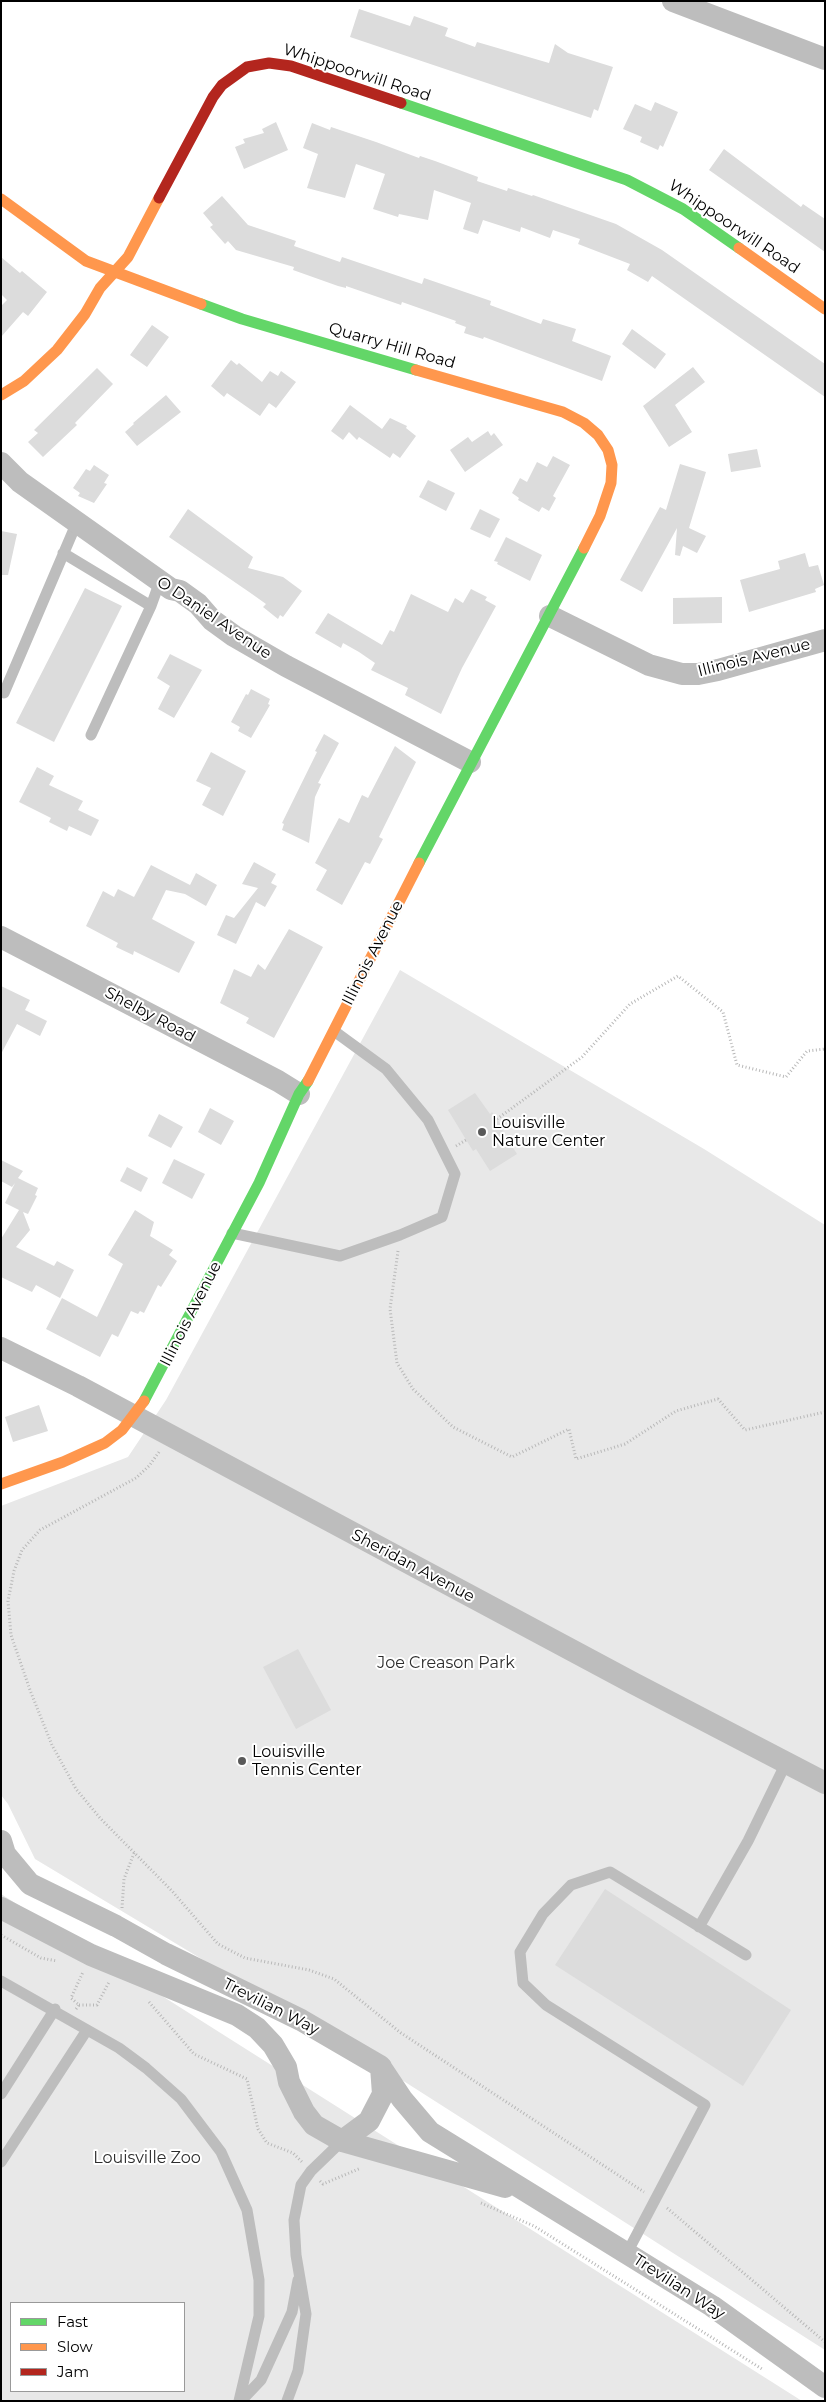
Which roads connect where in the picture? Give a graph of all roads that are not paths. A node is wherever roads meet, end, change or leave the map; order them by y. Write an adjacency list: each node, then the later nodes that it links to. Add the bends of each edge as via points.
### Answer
1 (673, 1): 2 (street)
2 (825, 59)
3 (1, 199): 4 (street, Quarry Hill Road, via 86,261)
4 (113, 272): 5 (street, Whippoorwill Road, via 128,257 213,97 222,85 247,67 269,63 291,66 627,180 683,209); 6 (street, Whippoorwill Road, via 56,350 24,381); 12 (street, Quarry Hill Road, via 242,319 539,404 584,423 608,450 612,483 600,516)
5 (825, 308)
6 (1, 395)
7 (3, 470): 8 (street, O Daniel Avenue)
8 (77, 522): 9 (lane); 10 (street, O Daniel Avenue)
9 (63, 553): 11 (lane); 14 (lane)
10 (160, 581): 11 (lane); 16 (street, O Daniel Avenue, via 198,604 212,620 234,636)
11 (151, 606): 15 (lane)
12 (550, 616): 13 (street, Illinois Avenue, via 649,665 682,674 718,670); 16 (street, Illinois Avenue)
13 (825, 640)
14 (4, 692)
15 (91, 735)
16 (470, 762): 18 (street, Illinois Avenue)
17 (1, 937): 19 (street, Shelby Road)
18 (334, 1031): 19 (street, Illinois Avenue); 20 (lane, via 386,1069 428,1120 455,1174 442,1217 340,1256)
19 (299, 1094): 20 (street, Illinois Avenue, via 259,1183)
20 (232, 1233): 22 (street, Illinois Avenue, via 160,1373)
21 (1, 1348): 22 (street, Sheridan Avenue)
22 (134, 1416): 23 (street, Illinois Avenue, via 122,1430 97,1447); 24 (street, Sheridan Avenue)
23 (1, 1484)
24 (786, 1762): 25 (street, Sheridan Avenue); 28 (lane, via 748,1841)
25 (825, 1783)
26 (1, 1841): 33 (street, Trevilian Way, via 5,1854 30,1884 301,2020)
27 (1, 1908): 35 (street, Trevilian Way, via 92,1955 237,2015 257,2028 286,2066 304,2112 314,2125)
28 (699, 1926): 29 (lane); 38 (lane, via 610,1872 571,1885 543,1914 520,1952 523,1983 546,2005 705,2105)
29 (746, 1955)
30 (1, 1980): 31 (lane)
31 (55, 2010): 32 (lane); 34 (lane)
32 (87, 2030): 36 (lane); 42 (lane, via 119,2048 181,2099 221,2152 247,2210 259,2280 259,2316)
33 (380, 2066): 35 (street, via 384,2094 369,2121); 37 (street, Trevilian Way, via 430,2132)
34 (1, 2094)
35 (342, 2141): 37 (street, Trevilian Way); 39 (lane, via 301,2185 294,2220)
36 (1, 2162)
37 (529, 2193): 38 (street, Trevilian Way)
38 (627, 2253): 40 (street, Trevilian Way, via 712,2306)
39 (299, 2274): 42 (lane, via 292,2312 261,2380); 43 (lane, via 306,2314 298,2371)
40 (825, 2387)
41 (825, 2394): 44 (street)
42 (240, 2401)
43 (288, 2401)
44 (821, 2401)

